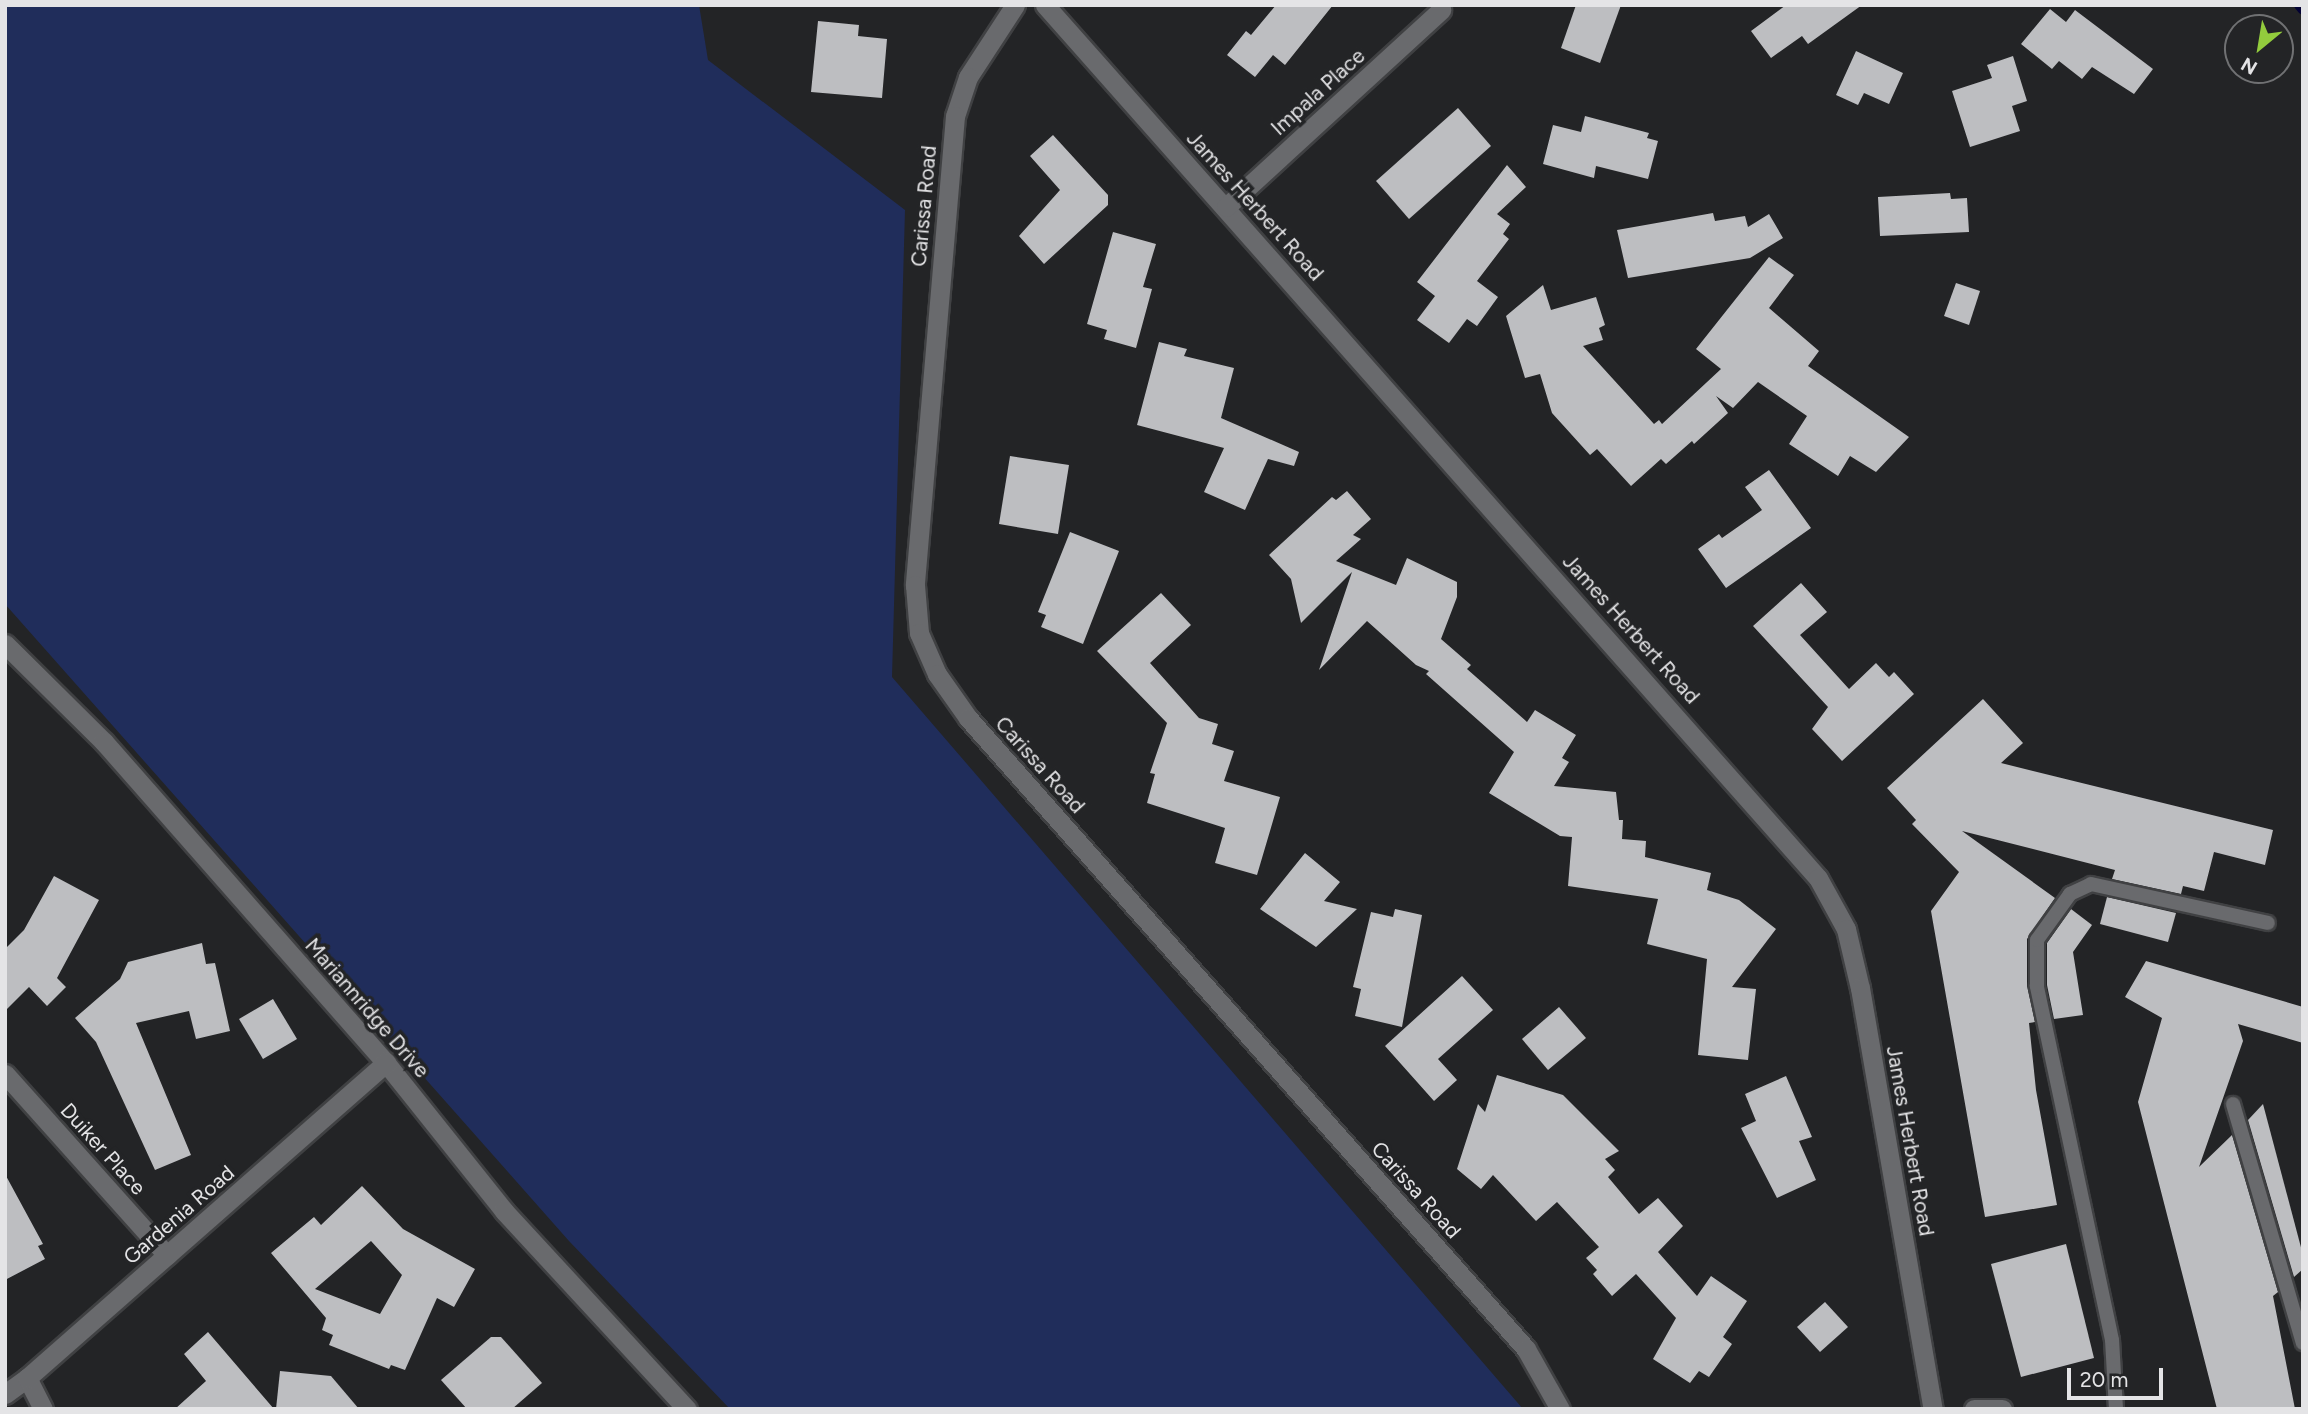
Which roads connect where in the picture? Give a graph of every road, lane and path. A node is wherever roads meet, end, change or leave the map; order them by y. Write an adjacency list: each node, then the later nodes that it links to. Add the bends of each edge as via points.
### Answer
1 (1015, 5): 16 (street, Carissa Road, via 968,77 955,116 915,585 919,633 937,674 968,718 1526,1349)
2 (1045, 5): 4 (street, James Herbert Road)
3 (1441, 10): 4 (street, Impala Place)
4 (1226, 207): 17 (street, James Herbert Road, via 1818,878 1846,929 1860,988)
5 (5, 644): 7 (street, Mariannridge Drive, via 104,742)
6 (2268, 923): 20 (lane, via 2091,884 2070,894 2037,940 2037,986 2112,1340)
7 (386, 1063): 10 (street, Gardenia Road); 15 (street, Mariannridge Drive, via 504,1211)
8 (5, 1074): 10 (street, Duiker Place)
9 (2233, 1104): 11 (lane)
10 (167, 1255): 12 (street, Gardenia Road)
11 (2303, 1343)
12 (27, 1378): 13 (street, Gardenia Road); 14 (street)
13 (5, 1394)
14 (43, 1409)
15 (687, 1409)
16 (1560, 1409)
17 (1933, 1409)
18 (1974, 1409): 19 (street)
19 (2002, 1409)
20 (2116, 1409)

